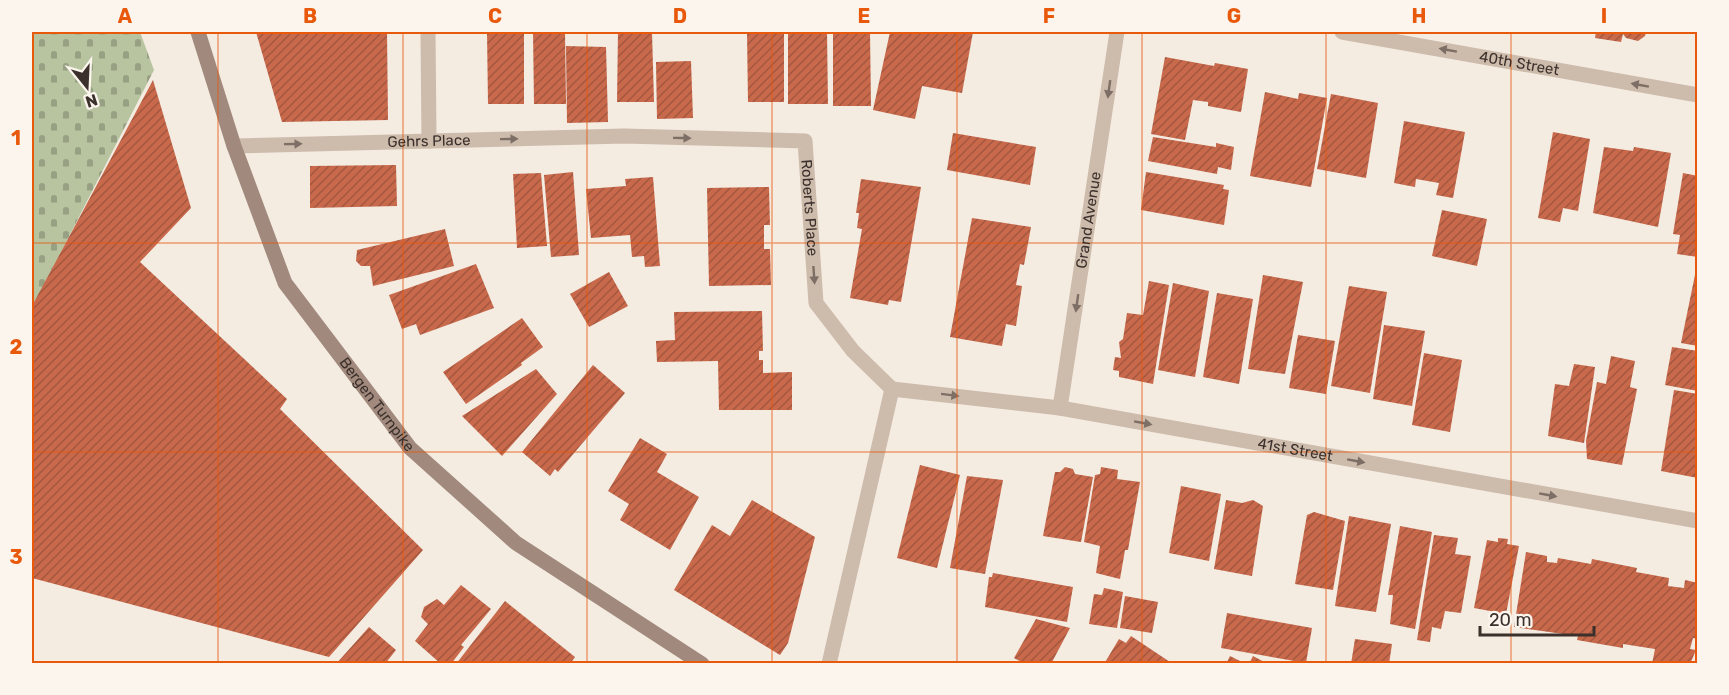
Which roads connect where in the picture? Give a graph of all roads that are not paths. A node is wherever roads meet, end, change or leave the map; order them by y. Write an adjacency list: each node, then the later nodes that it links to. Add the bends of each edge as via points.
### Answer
1 (198, 32): 8 (main road, Bergen Turnpike)
2 (428, 32): 7 (street)
3 (1117, 32): 10 (street, Grand Avenue, one-way to 10)
4 (1342, 32): 5 (street, 40th Street, one-way to 4)
5 (1698, 95)
6 (624, 136): 7 (street, Gehrs Place, one-way to 6); 9 (street, Roberts Place, one-way to 9, via 805,141 816,303 853,351)
7 (429, 141): 8 (street, Gehrs Place, one-way to 7)
8 (234, 146): 12 (main road, Bergen Turnpike, via 285,283 410,448 516,543)
9 (892, 389): 10 (street, 41st Street, one-way to 10); 13 (street)
10 (1060, 408): 11 (street, 41st Street, one-way to 11)
11 (1698, 521)
12 (702, 663)
13 (829, 663)

